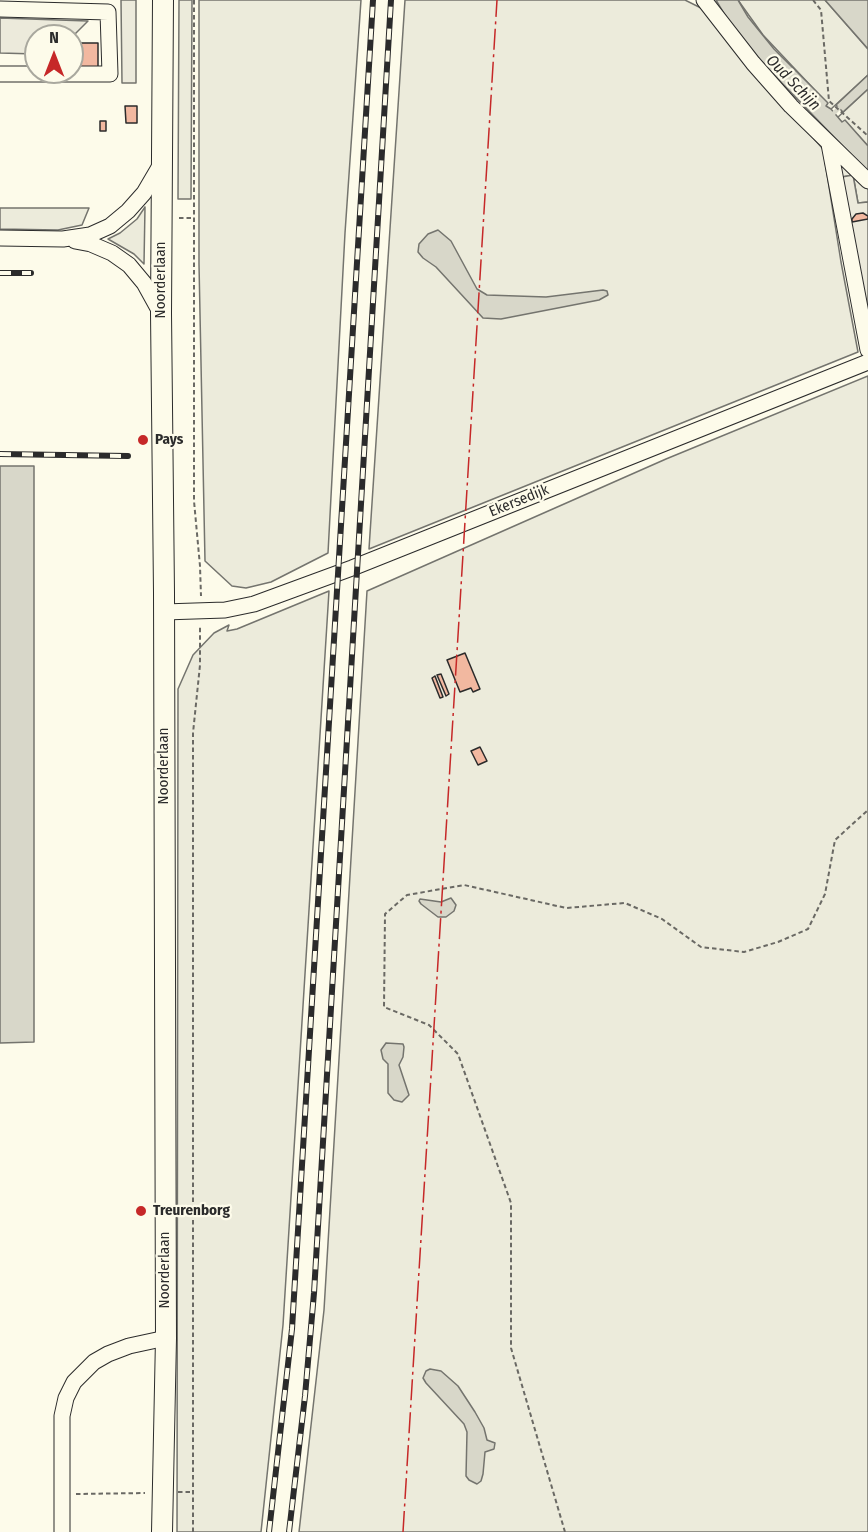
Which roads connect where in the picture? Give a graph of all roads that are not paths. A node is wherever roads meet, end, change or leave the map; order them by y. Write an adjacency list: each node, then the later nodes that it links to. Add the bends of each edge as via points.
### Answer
1 (163, 0): 6 (main road, Noorderlaan)
2 (704, 0): 5 (street, via 753,63)
3 (0, 9): 4 (street, via 108,12 110,74)
4 (0, 74)
5 (829, 144): 7 (street); 11 (street)
6 (161, 164): 9 (street, via 144,193 110,226 90,235); 10 (main road, Noorderlaan)
7 (868, 181)
8 (0, 238): 9 (street)
9 (63, 239): 10 (street, via 91,244 129,265)
10 (161, 313): 13 (main road, Noorderlaan)
11 (868, 350)
12 (868, 362): 13 (street, Ekersedijk, via 254,604 225,610)
13 (164, 612): 14 (main road, Noorderlaan)
14 (165, 1338): 15 (street, via 108,1354 74,1382 62,1416); 16 (main road, Noorderlaan)
15 (62, 1532)
16 (162, 1532)

